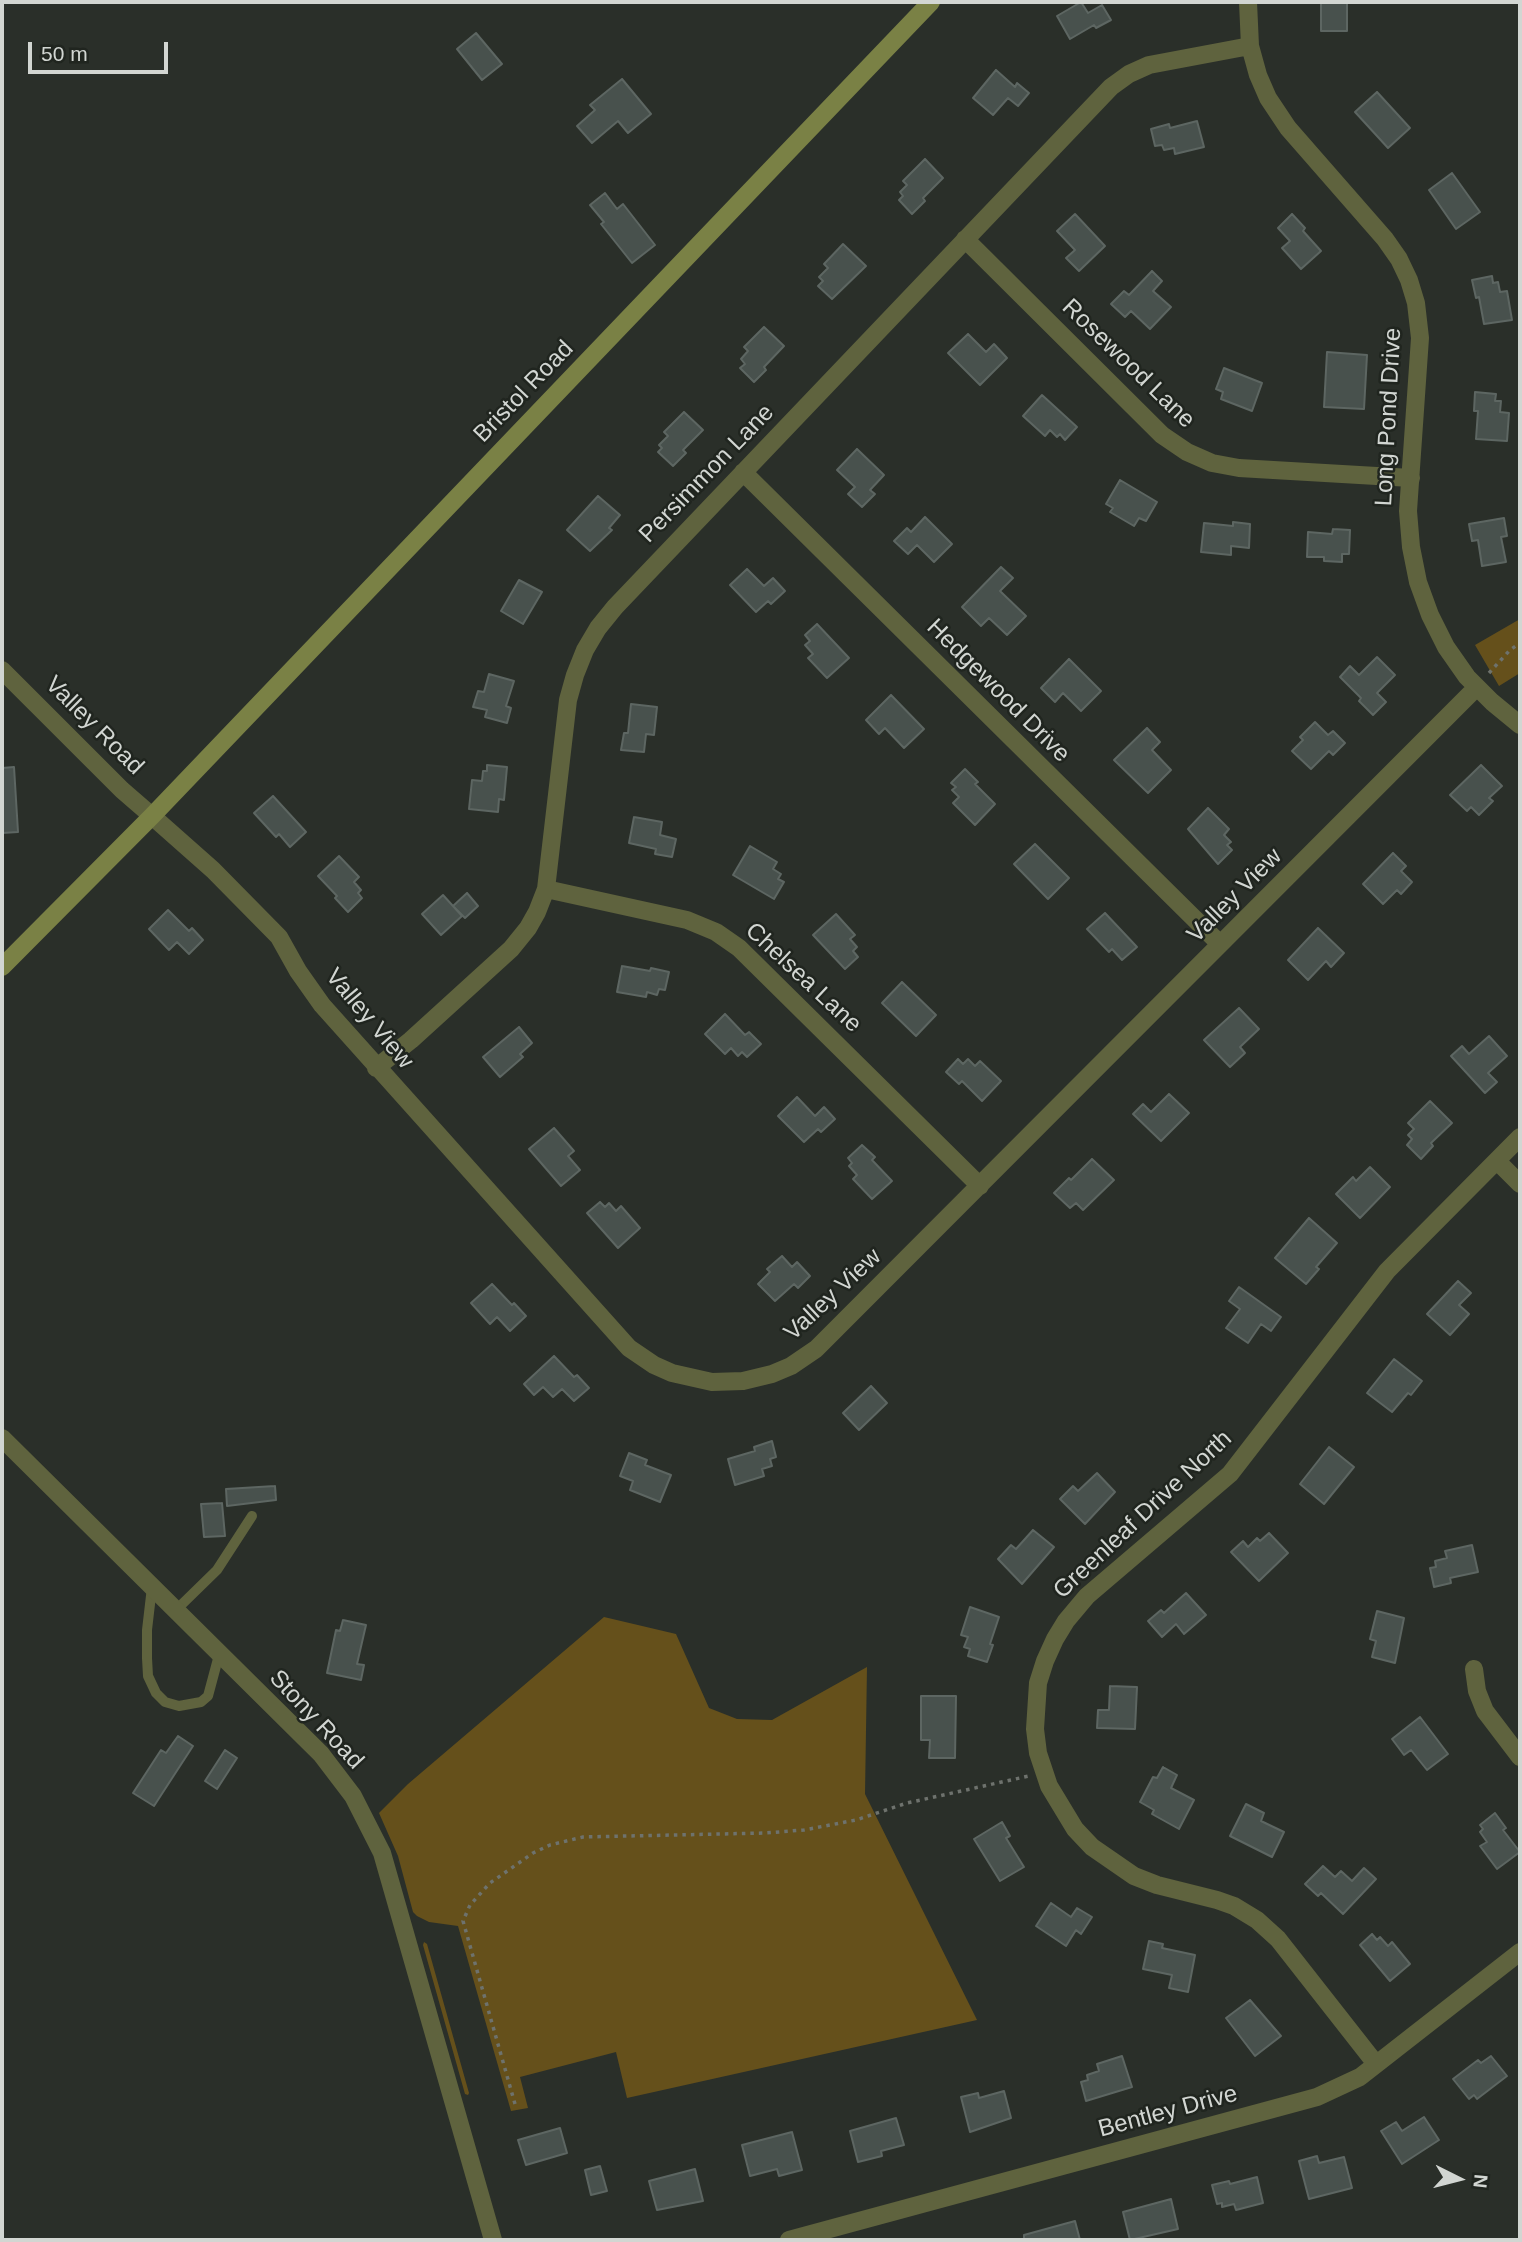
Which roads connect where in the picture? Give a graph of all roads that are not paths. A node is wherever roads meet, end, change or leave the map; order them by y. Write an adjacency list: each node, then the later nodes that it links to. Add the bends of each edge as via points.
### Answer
1 (931, 2): 10 (main road, Bristol Road)
2 (1248, 2): 3 (street, Long Pond Drive)
3 (1250, 46): 4 (street, Persimmon Lane, via 1149,65 1129,74 1111,87); 6 (street, Long Pond Drive, via 1258,75 1280,118 1385,239 1409,280 1420,338)
4 (965, 239): 5 (street, Persimmon Lane); 6 (street, Rosewood Lane, via 1162,435 1187,452 1239,468)
5 (743, 472): 11 (street, Persimmon Lane, via 615,607 585,650 568,700); 12 (street, Hedgewood Drive)
6 (1411, 478): 8 (street, Long Pond Drive, via 1408,511 1418,582 1446,647)
7 (2, 670): 10 (street, Valley Road)
8 (1476, 688): 9 (street, Long Pond Drive); 12 (street, Valley View)
9 (1520, 725)
10 (152, 816): 13 (main road, Bristol Road); 14 (street, Valley View, via 279,937 322,1005)
11 (546, 888): 14 (street, Persimmon Lane, via 528,928 511,949); 18 (street, Chelsea Lane, via 687,920 728,940)
12 (1220, 944): 18 (street, Valley View)
13 (2, 967)
14 (376, 1068): 18 (street, Valley View, via 629,1348 654,1365 692,1379 743,1381 791,1366 816,1349)
15 (1520, 1137): 16 (street, Greenleaf Drive North)
16 (1497, 1161): 17 (street); 27 (street, Greenleaf Drive North, via 1387,1271 1230,1474 1087,1596 1066,1621 1038,1683 1038,1753 1060,1807 1075,1829 1112,1863 1134,1875 1217,1899 1258,1920)
17 (1520, 1184)
18 (979, 1186)
19 (2, 1437): 21 (street, Stony Road)
20 (252, 1517): 22 (lane, via 217,1570)
21 (152, 1587): 22 (street, Stony Road); 23 (lane, via 147,1658 156,1693 179,1706 201,1702 208,1696)
22 (175, 1611): 23 (street, Stony Road)
23 (219, 1655): 28 (street, Stony Road, via 321,1754 353,1796 373,1833 404,1925)
24 (1474, 1669): 25 (street, via 1485,1711)
25 (1520, 1757)
26 (1520, 1952): 27 (street, Bentley Drive)
27 (1376, 2064): 29 (street, Bentley Drive, via 1360,2077 1317,2097)
28 (493, 2240)
29 (789, 2240)

